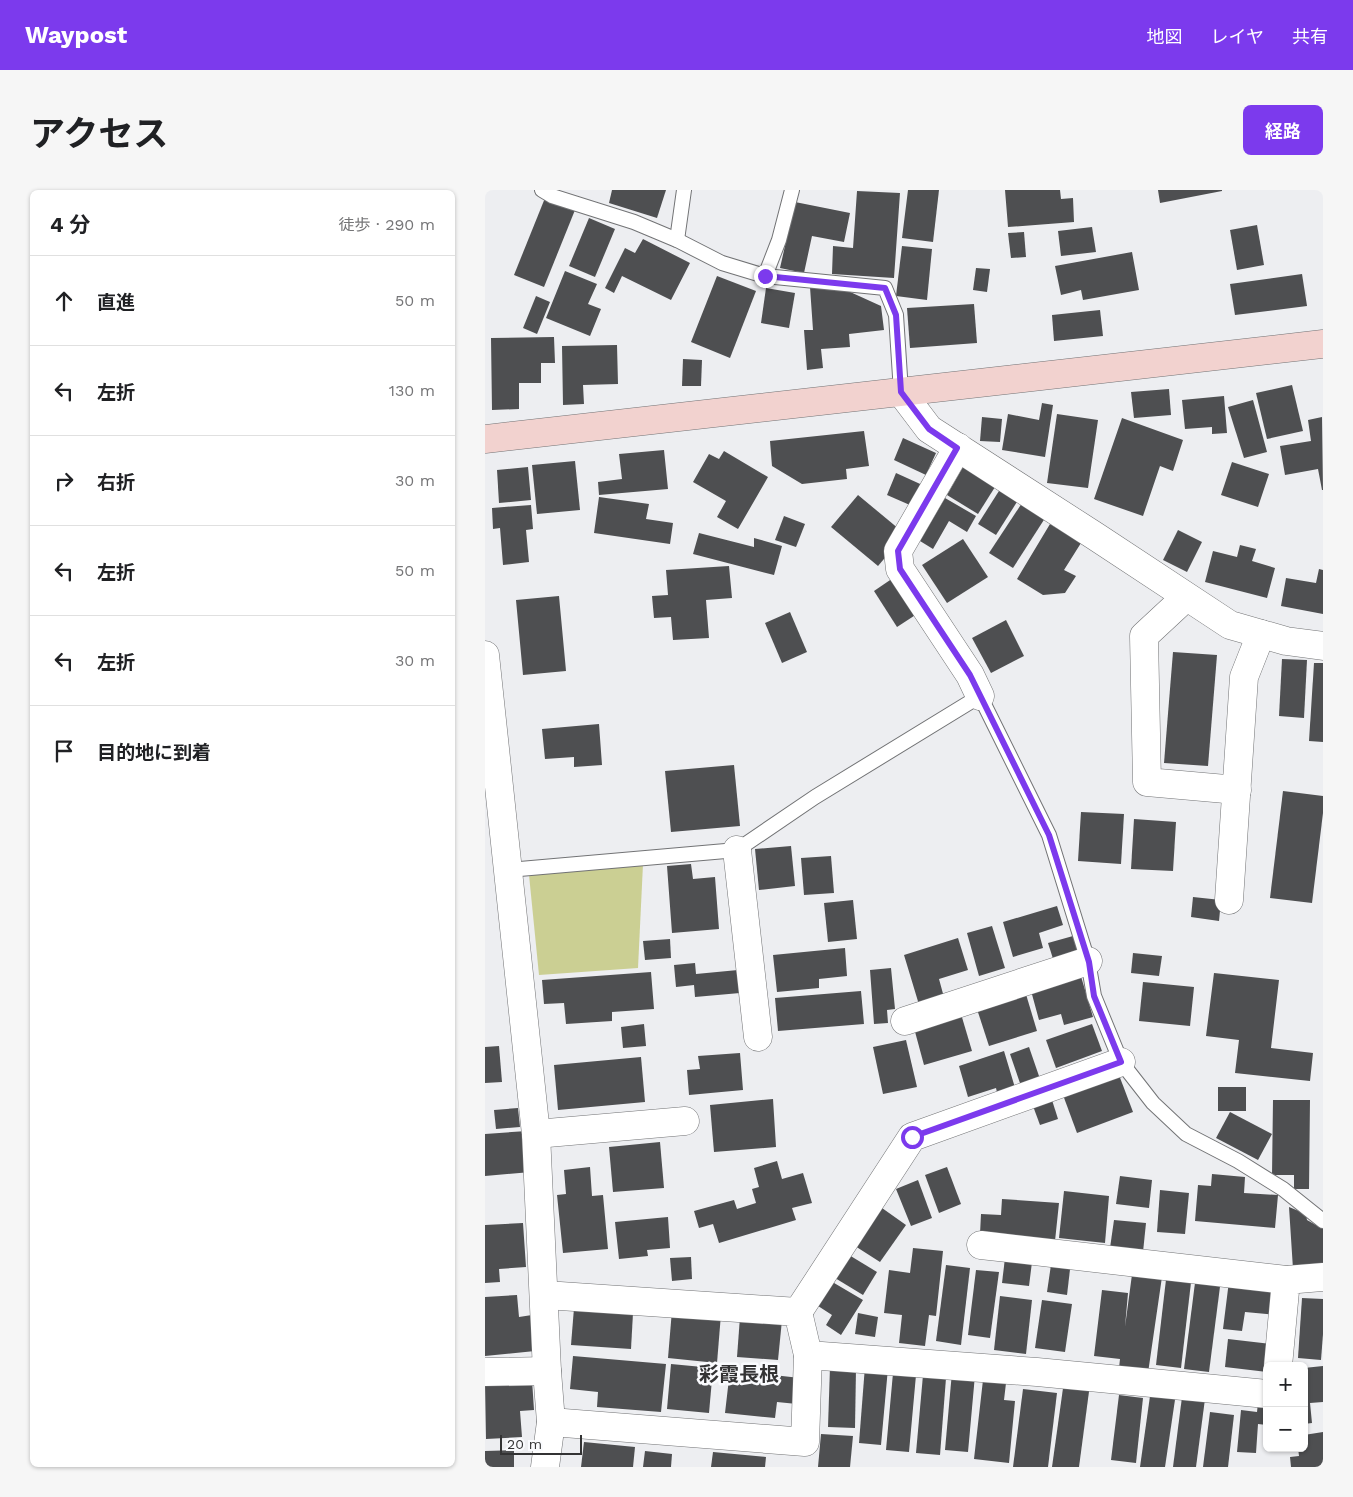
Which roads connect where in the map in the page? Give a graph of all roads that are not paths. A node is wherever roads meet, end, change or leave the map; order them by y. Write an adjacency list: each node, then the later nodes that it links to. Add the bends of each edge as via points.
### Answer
1 (542, 190): 4 (lane)
2 (685, 190): 4 (lane)
3 (791, 190): 5 (lane, via 779,240)
4 (677, 240): 5 (lane, via 722,263)
5 (765, 276): 7 (lane, via 885,288 896,315)
6 (1323, 344): 7 (street)
7 (901, 392): 8 (street); 9 (street, via 929,429)
8 (485, 439)
9 (957, 448): 10 (street); 14 (street, via 898,551 900,569 970,675)
10 (1186, 597): 11 (street, via 1229,625); 15 (street, via 1144,636 1147,782)
11 (1261, 634): 12 (street); 15 (street, via 1244,677)
12 (1323, 646)
13 (485, 655): 17 (street)
14 (980, 696): 16 (lane, via 815,797); 19 (lane, via 1049,835)
15 (1237, 790): 18 (street)
16 (737, 850): 17 (lane); 21 (street)
17 (508, 870): 24 (street)
18 (1229, 900)
19 (1089, 962): 20 (street); 22 (lane, via 1094,996)
20 (905, 1021)
21 (758, 1038)
22 (1121, 1062): 25 (lane, via 1153,1103 1186,1134 1283,1189); 30 (street, via 912,1137)
23 (685, 1121): 24 (street)
24 (536, 1134): 29 (street)
25 (1323, 1221)
26 (981, 1245): 28 (street)
27 (1323, 1276): 28 (street)
28 (1286, 1280): 32 (street)
29 (545, 1295): 30 (street); 33 (street)
30 (797, 1312): 31 (street)
31 (808, 1355): 35 (street); 36 (street, via 805,1442)
32 (1278, 1362)
33 (547, 1371): 34 (street); 36 (street)
34 (485, 1372)
35 (1263, 1394)
36 (551, 1422): 37 (street)
37 (545, 1467)

